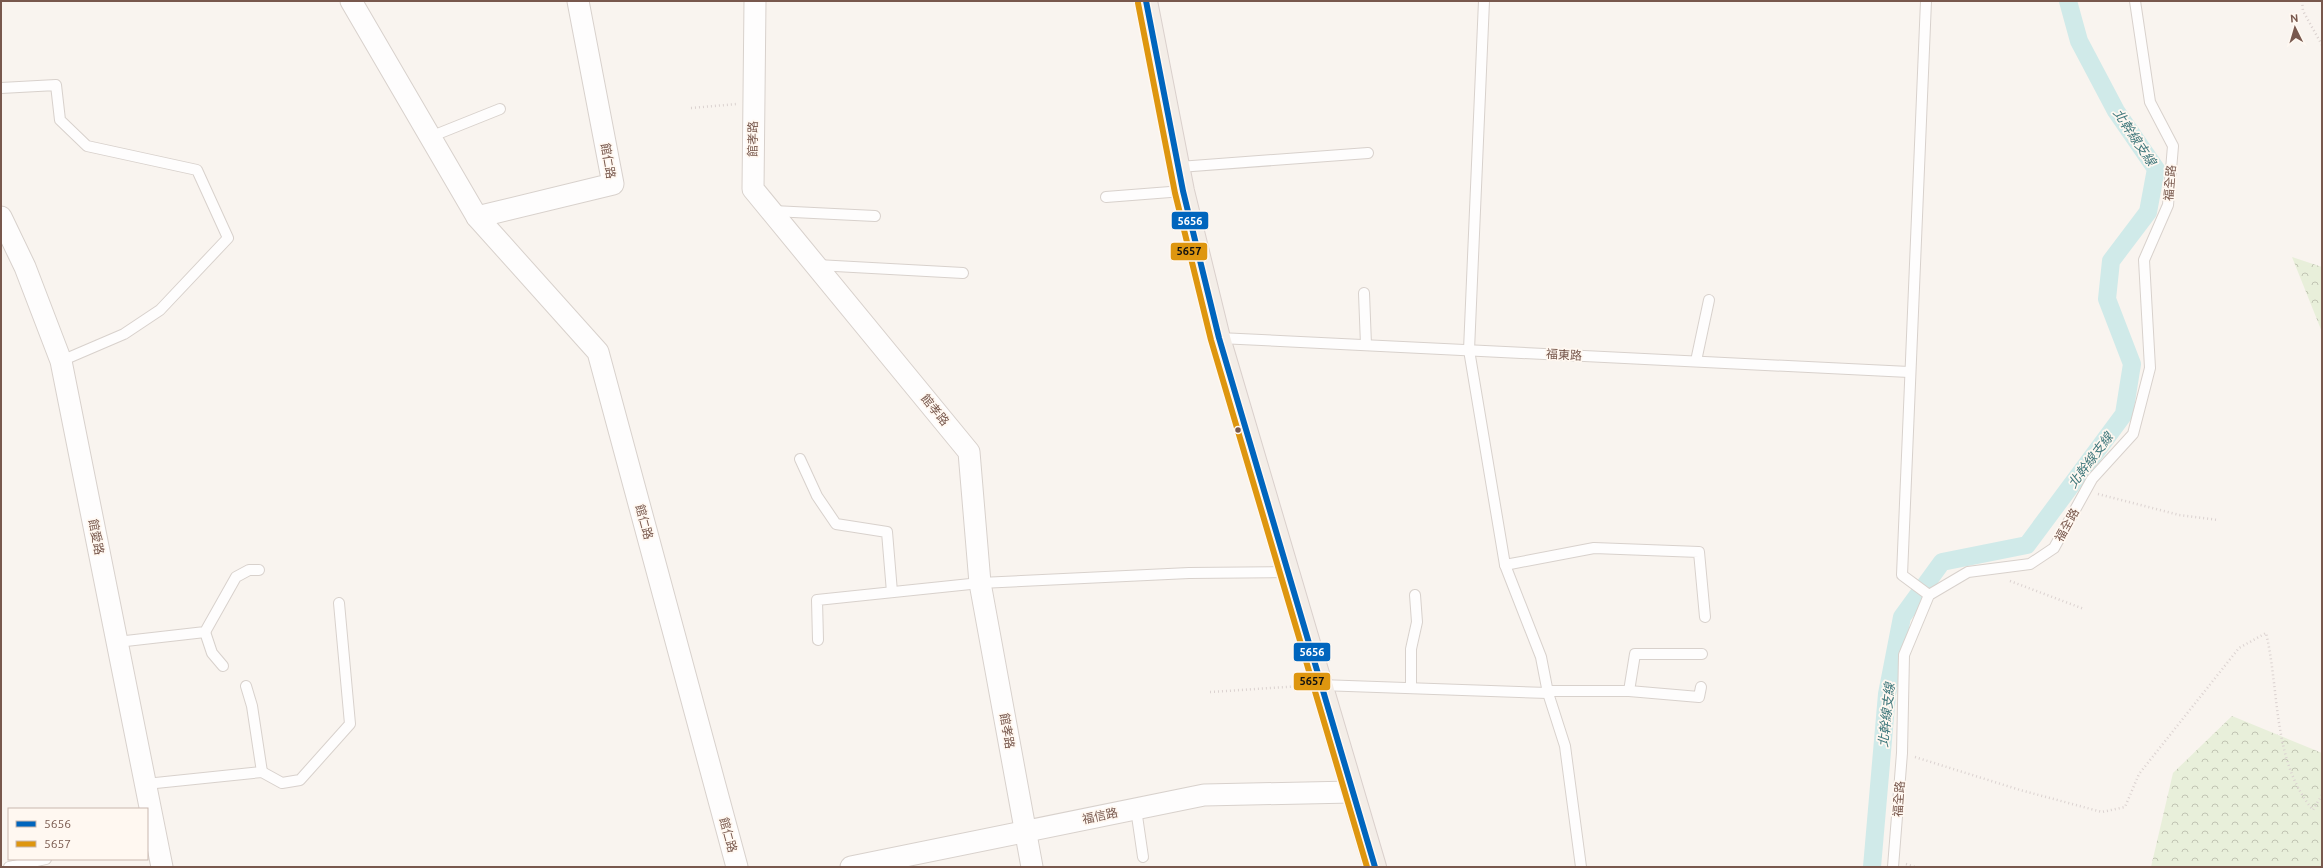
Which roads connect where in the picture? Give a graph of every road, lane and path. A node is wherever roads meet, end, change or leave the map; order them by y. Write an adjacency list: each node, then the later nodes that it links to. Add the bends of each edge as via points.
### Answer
1 (351, 1): 14 (street, 館仁路)
2 (578, 1): 22 (street, 館仁路, via 613,184)
3 (755, 1): 11 (street, 館孝路)
4 (1146, 1): 16 (main road)
5 (1484, 1): 29 (lane)
6 (1926, 1): 32 (lane)
7 (2135, 1): 34 (lane, 福全路, via 2150,102 2173,146 2168,205 2144,260 2150,368 2133,434 2092,479)
8 (2302, 1): 9 (path, via 2303,11)
9 (2322, 45)
10 (1, 88): 30 (lane, via 56,85 60,120 87,146 197,170 228,238 160,310 124,334)
11 (754, 103): 12 (path); 19 (street, 館孝路, via 753,189)
12 (691, 108)
13 (500, 109): 14 (lane)
14 (430, 137): 22 (street, 館仁路)
15 (1368, 153): 16 (lane)
16 (1179, 167): 17 (main road)
17 (1183, 191): 18 (lane); 27 (main road)
18 (1106, 197)
19 (771, 210): 20 (lane); 23 (street, 館孝路)
20 (874, 216)
21 (1, 217): 30 (street, 館愛路, via 26,267)
22 (477, 217): 71 (street, 館仁路, via 598,352)
23 (816, 265): 24 (lane); 40 (street, 館孝路, via 970,452)
24 (963, 273)
25 (1364, 293): 28 (lane)
26 (1709, 300): 31 (lane)
27 (1219, 338): 28 (lane, 福東路); 39 (main road)
28 (1366, 345): 29 (lane, 福東路)
29 (1469, 350): 31 (lane, 福東路); 36 (lane)
30 (61, 361): 49 (street, 館愛路)
31 (1696, 361): 32 (lane, 福東路)
32 (1909, 372): 43 (lane, via 1902,575)
33 (800, 459): 41 (lane, via 817,496 836,524 887,532)
34 (2086, 491): 35 (path, via 2179,515); 38 (lane, 福全路, via 2054,548 2030,564)
35 (2218, 520)
36 (1505, 565): 46 (lane, via 1594,548 1699,552); 58 (lane, via 1541,657)
37 (259, 570): 47 (lane, via 249,570 236,577)
38 (1982, 570): 43 (lane, 福全路, via 1968,572); 45 (path)
39 (1288, 572): 40 (lane, via 1189,573); 52 (main road)
40 (980, 583): 41 (lane); 65 (street, 館孝路)
41 (892, 592): 48 (lane, via 818,600)
42 (1415, 595): 55 (lane, via 1417,622 1411,650)
43 (1929, 595): 59 (lane, 福全路, via 1904,655)
44 (339, 603): 60 (lane, via 350,724 300,780 282,783)
45 (2084, 609)
46 (1705, 617)
47 (205, 632): 49 (lane); 51 (lane, via 212,652)
48 (818, 640)
49 (117, 642): 61 (street, 館愛路)
50 (1702, 654): 56 (lane, via 1635,654)
51 (224, 666)
52 (1320, 685): 55 (lane); 57 (path); 62 (main road)
53 (246, 686): 60 (lane, via 252,706)
54 (1701, 687): 56 (lane, via 1699,697)
55 (1411, 688): 58 (lane)
56 (1629, 691): 58 (lane)
57 (1210, 692)
58 (1548, 692): 75 (lane, via 1565,746)
59 (1902, 753): 63 (path, via 2020,790 2102,812 2125,807 2139,774 2239,648 2266,633 2271,655 2276,714 2289,766 2302,798 2313,810); 76 (lane, 福全路)
60 (262, 772): 61 (lane)
61 (146, 784): 66 (street, 館愛路)
62 (1352, 792): 64 (street, 福信路, via 1204,795); 74 (main road)
63 (2322, 795)
64 (1136, 809): 65 (street, 福信路); 67 (lane)
65 (1026, 832): 72 (street, 福信路); 73 (street, 館孝路)
66 (152, 837): 70 (street, 館愛路)
67 (1143, 857)
68 (41, 860): 69 (lane)
69 (9, 867)
70 (162, 867)
71 (737, 867)
72 (851, 867)
73 (1032, 867)
74 (1375, 867)
75 (1580, 867)
76 (1893, 867)

